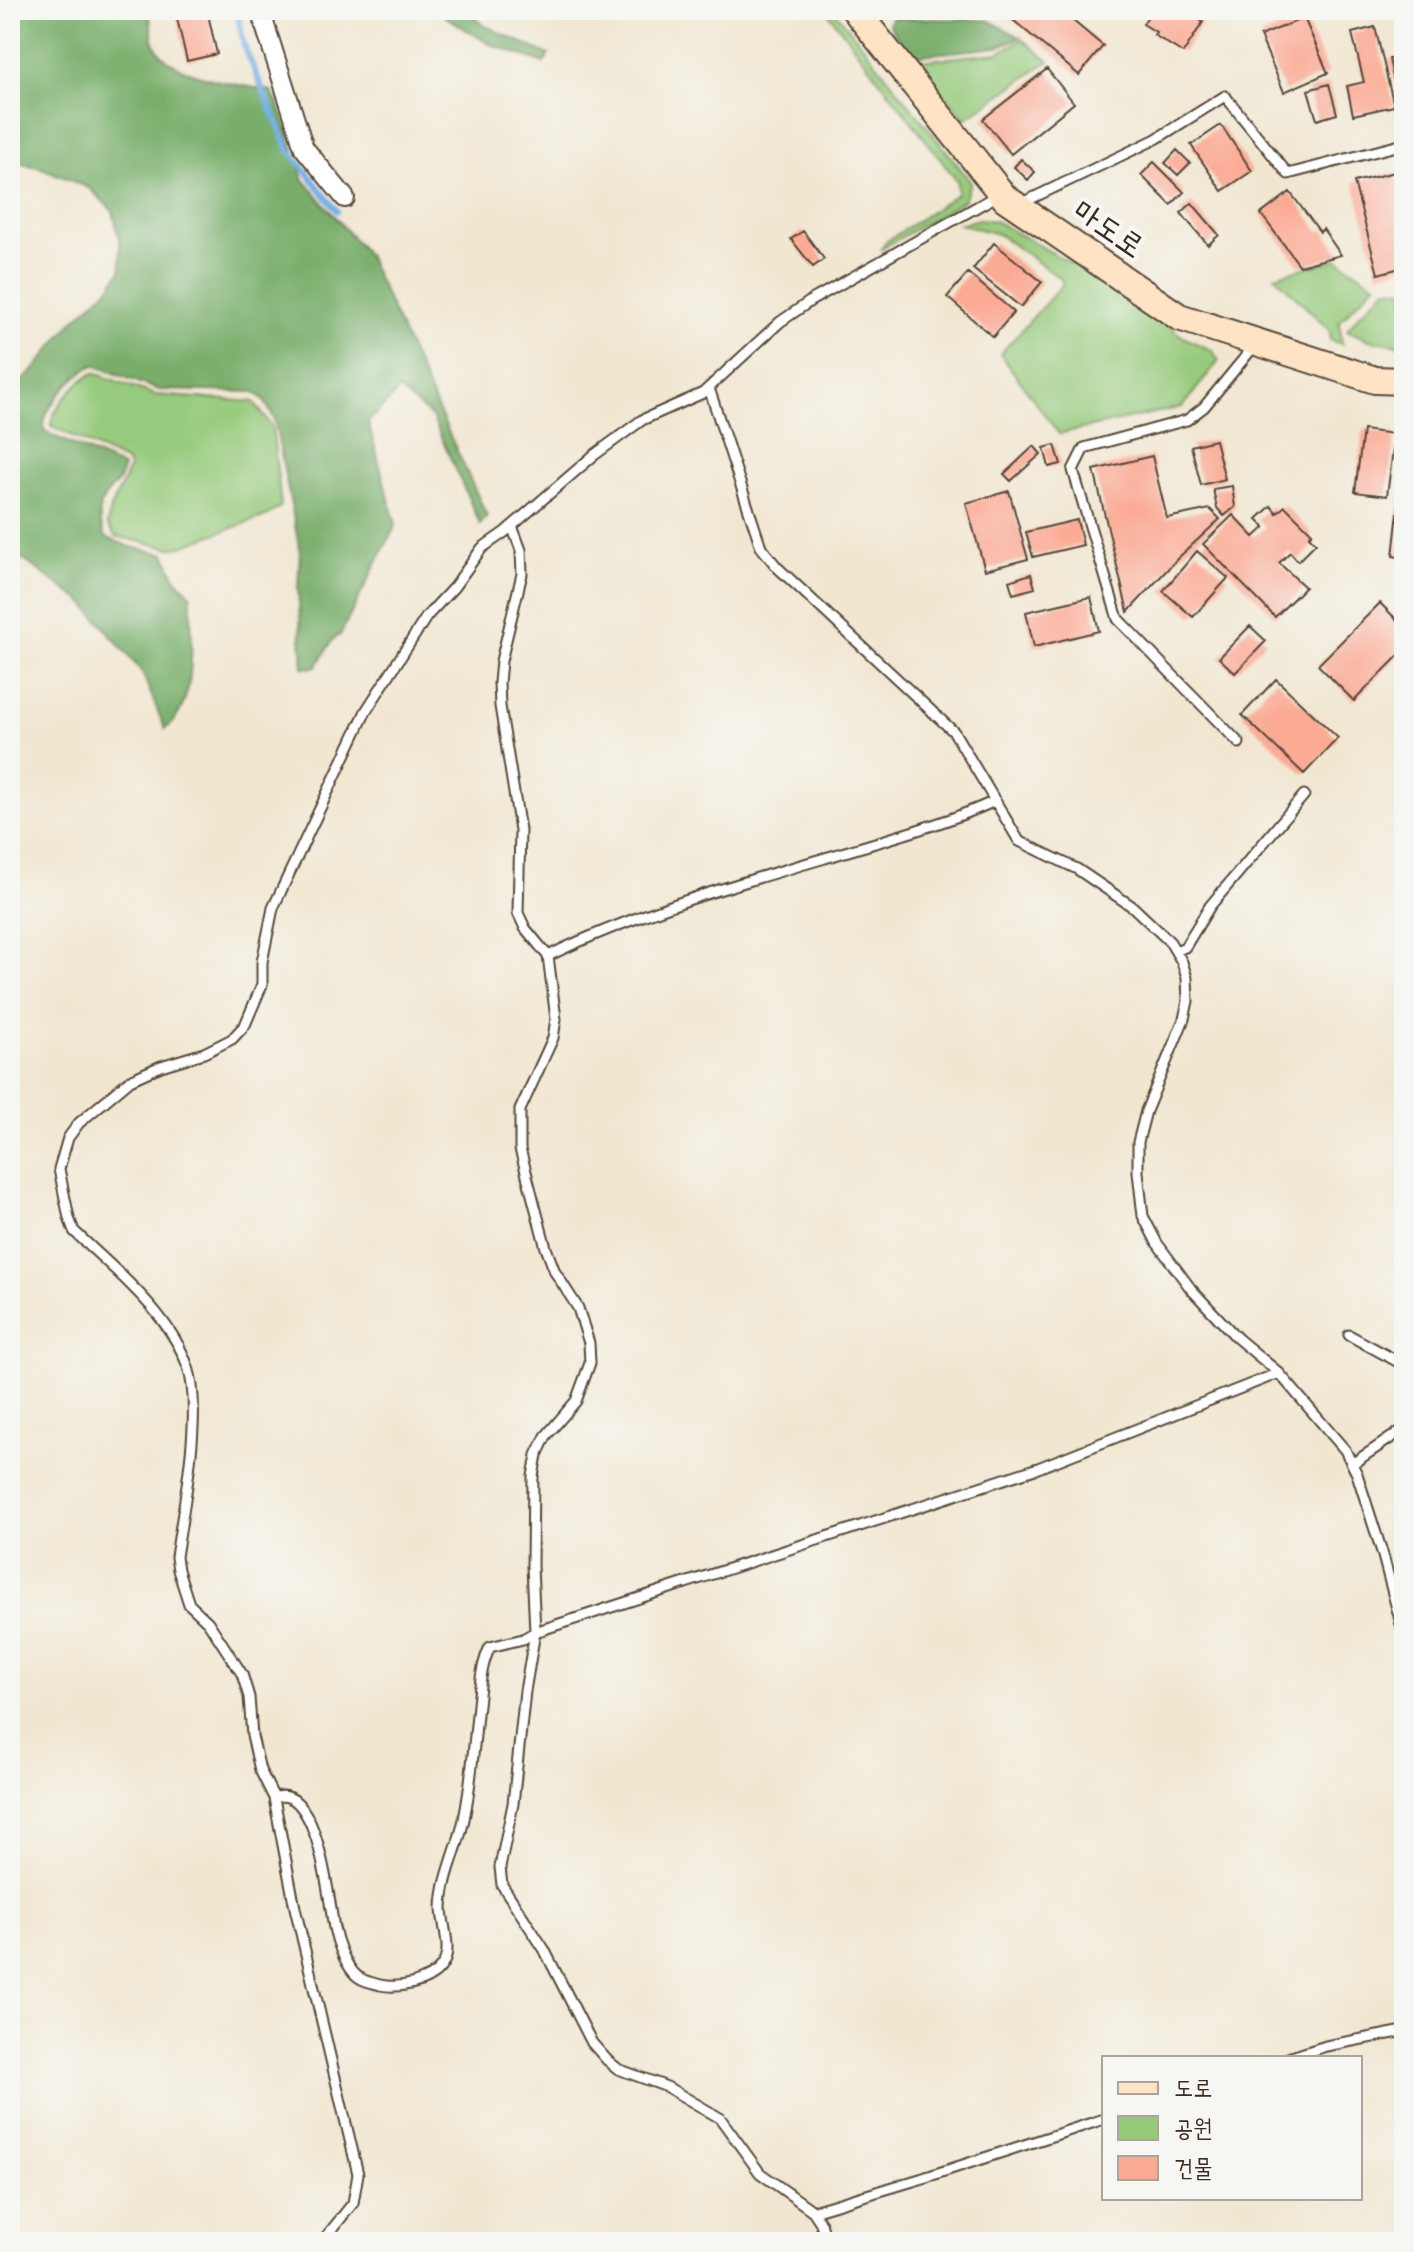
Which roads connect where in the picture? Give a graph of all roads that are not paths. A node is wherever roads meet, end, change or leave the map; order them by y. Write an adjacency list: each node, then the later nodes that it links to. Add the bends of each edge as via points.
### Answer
1 (260, 10): 4 (street, via 304,148)
2 (855, 10): 5 (main road, 마도로)
3 (1404, 144): 5 (lane, via 1288,174 1225,96 1156,139)
4 (345, 198)
5 (1009, 200): 6 (main road, 마도로, via 1179,317); 8 (lane, via 812,300 780,322)
6 (1257, 342): 7 (main road, 마도로, via 1375,380); 10 (lane, via 1187,420 1084,448 1073,470 1118,619)
7 (1404, 381)
8 (709, 388): 9 (lane, via 642,420); 12 (lane, via 761,547 883,669 934,710 954,732)
9 (512, 526): 14 (lane, via 522,574 501,661 500,706 520,830 518,913); 22 (lane, via 482,548 427,616 366,711 273,908 262,985 245,1025 232,1039 150,1071 111,1093 68,1138 59,1169 74,1231 153,1309 188,1368 193,1425 178,1570 189,1604 208,1622 242,1674 260,1770)
10 (1239, 743)
11 (1304, 795): 13 (lane, via 1210,906 1185,947)
12 (995, 801): 13 (lane, via 1019,841 1077,869 1133,907); 14 (lane, via 954,819 598,931)
13 (1176, 951): 17 (lane, via 1187,978 1188,1001 1138,1142 1143,1216 1191,1289)
14 (548, 956): 20 (lane, via 556,1019 553,1038 520,1110 520,1149 546,1248 578,1308 590,1363 576,1401 537,1455)
15 (1349, 1335): 16 (lane)
16 (1404, 1365)
17 (1279, 1373): 19 (lane); 20 (lane, via 1038,1468)
18 (1404, 1429): 19 (lane)
19 (1352, 1464): 21 (lane)
20 (535, 1632): 22 (lane, via 490,1647 486,1655 466,1812 442,1908 446,1957 428,1977 407,1986 386,1986 355,1975 335,1932 317,1836 297,1802); 26 (lane, via 500,1867 502,1885 544,1949 592,2043 607,2060 720,2118 760,2173)
21 (1404, 1635)
22 (274, 1798): 27 (lane, via 358,2174 353,2203)
23 (1404, 2031): 24 (lane)
24 (1294, 2056)
25 (1102, 2120): 26 (lane)
26 (813, 2211): 28 (lane)
27 (322, 2242)
28 (826, 2242)

